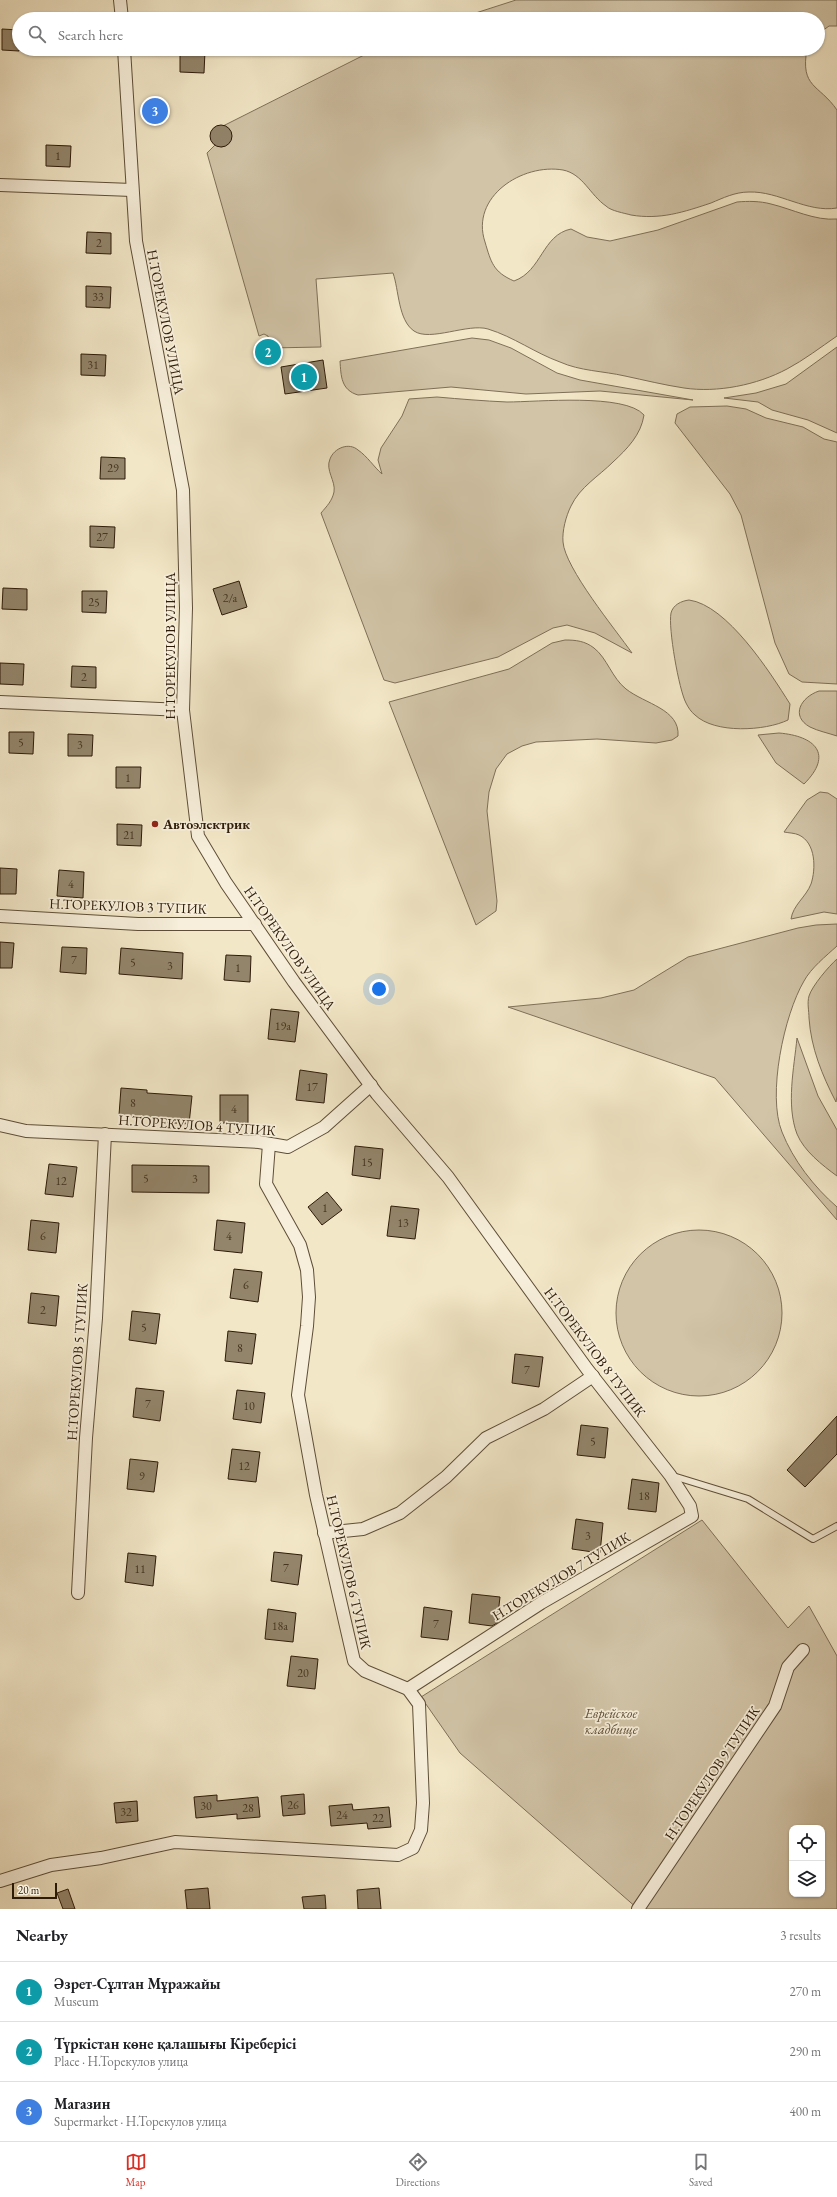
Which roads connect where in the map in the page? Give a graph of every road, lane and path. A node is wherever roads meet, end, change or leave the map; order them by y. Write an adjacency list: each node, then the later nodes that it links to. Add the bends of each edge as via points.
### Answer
1 (120, 0): 2 (street)
2 (121, 12)
3 (124, 56): 5 (street, Н.ТОРЕКУЛОВ УЛИЦА)
4 (0, 185): 5 (street)
5 (132, 190): 7 (street, Н.ТОРЕКУЛОВ УЛИЦА, via 136,241 183,490 186,608)
6 (0, 702): 7 (street)
7 (183, 710): 9 (street, Н.ТОРЕКУЛОВ УЛИЦА, via 198,836 226,883)
8 (0, 916): 9 (street, Н.ТОРЕКУЛОВ 3 ТУПИК, via 138,924)
9 (255, 924): 10 (street, Н.ТОРЕКУЛОВ УЛИЦА, via 294,982)
10 (371, 1085): 13 (street, Н.ТОРЕКУЛОВ 4 ТУПИК, via 318,1130 288,1147); 14 (street, Н.ТОРЕКУЛОВ УЛИЦА, via 448,1177)
11 (0, 1125): 12 (street, Н.ТОРЕКУЛОВ 4 ТУПИК, via 26,1131)
12 (105, 1134): 13 (street, Н.ТОРЕКУЛОВ 4 ТУПИК); 19 (street, Н.ТОРЕКУЛОВ 5 ТУПИК)
13 (269, 1144): 18 (street, Н.ТОРЕКУЛОВ 6 ТУПИК, via 266,1184 300,1245 307,1270 307,1326 298,1395)
14 (497, 1245): 15 (street, Н.ТОРЕКУЛОВ 8 ТУПИК)
15 (593, 1376): 16 (street, Н.ТОРЕКУЛОВ 8 ТУПИК); 18 (street, via 544,1409 486,1438 446,1477 400,1513 363,1529)
16 (670, 1475): 17 (lane, via 748,1499 813,1539); 21 (street, Н.ТОРЕКУЛОВ 7 ТУПИК, via 690,1506 692,1516 541,1603)
17 (837, 1526)
18 (324, 1533): 21 (street, Н.ТОРЕКУЛОВ 6 ТУПИК, via 354,1661 365,1671)
19 (78, 1593)
20 (803, 1650): 23 (street, Н.ТОРЕКУЛОВ 9 ТУПИК, via 788,1667 776,1706)
21 (408, 1689): 22 (street, via 419,1704 424,1776 421,1830 413,1848 398,1855 175,1842 101,1858 51,1865)
22 (0, 1881)
23 (638, 1909)

